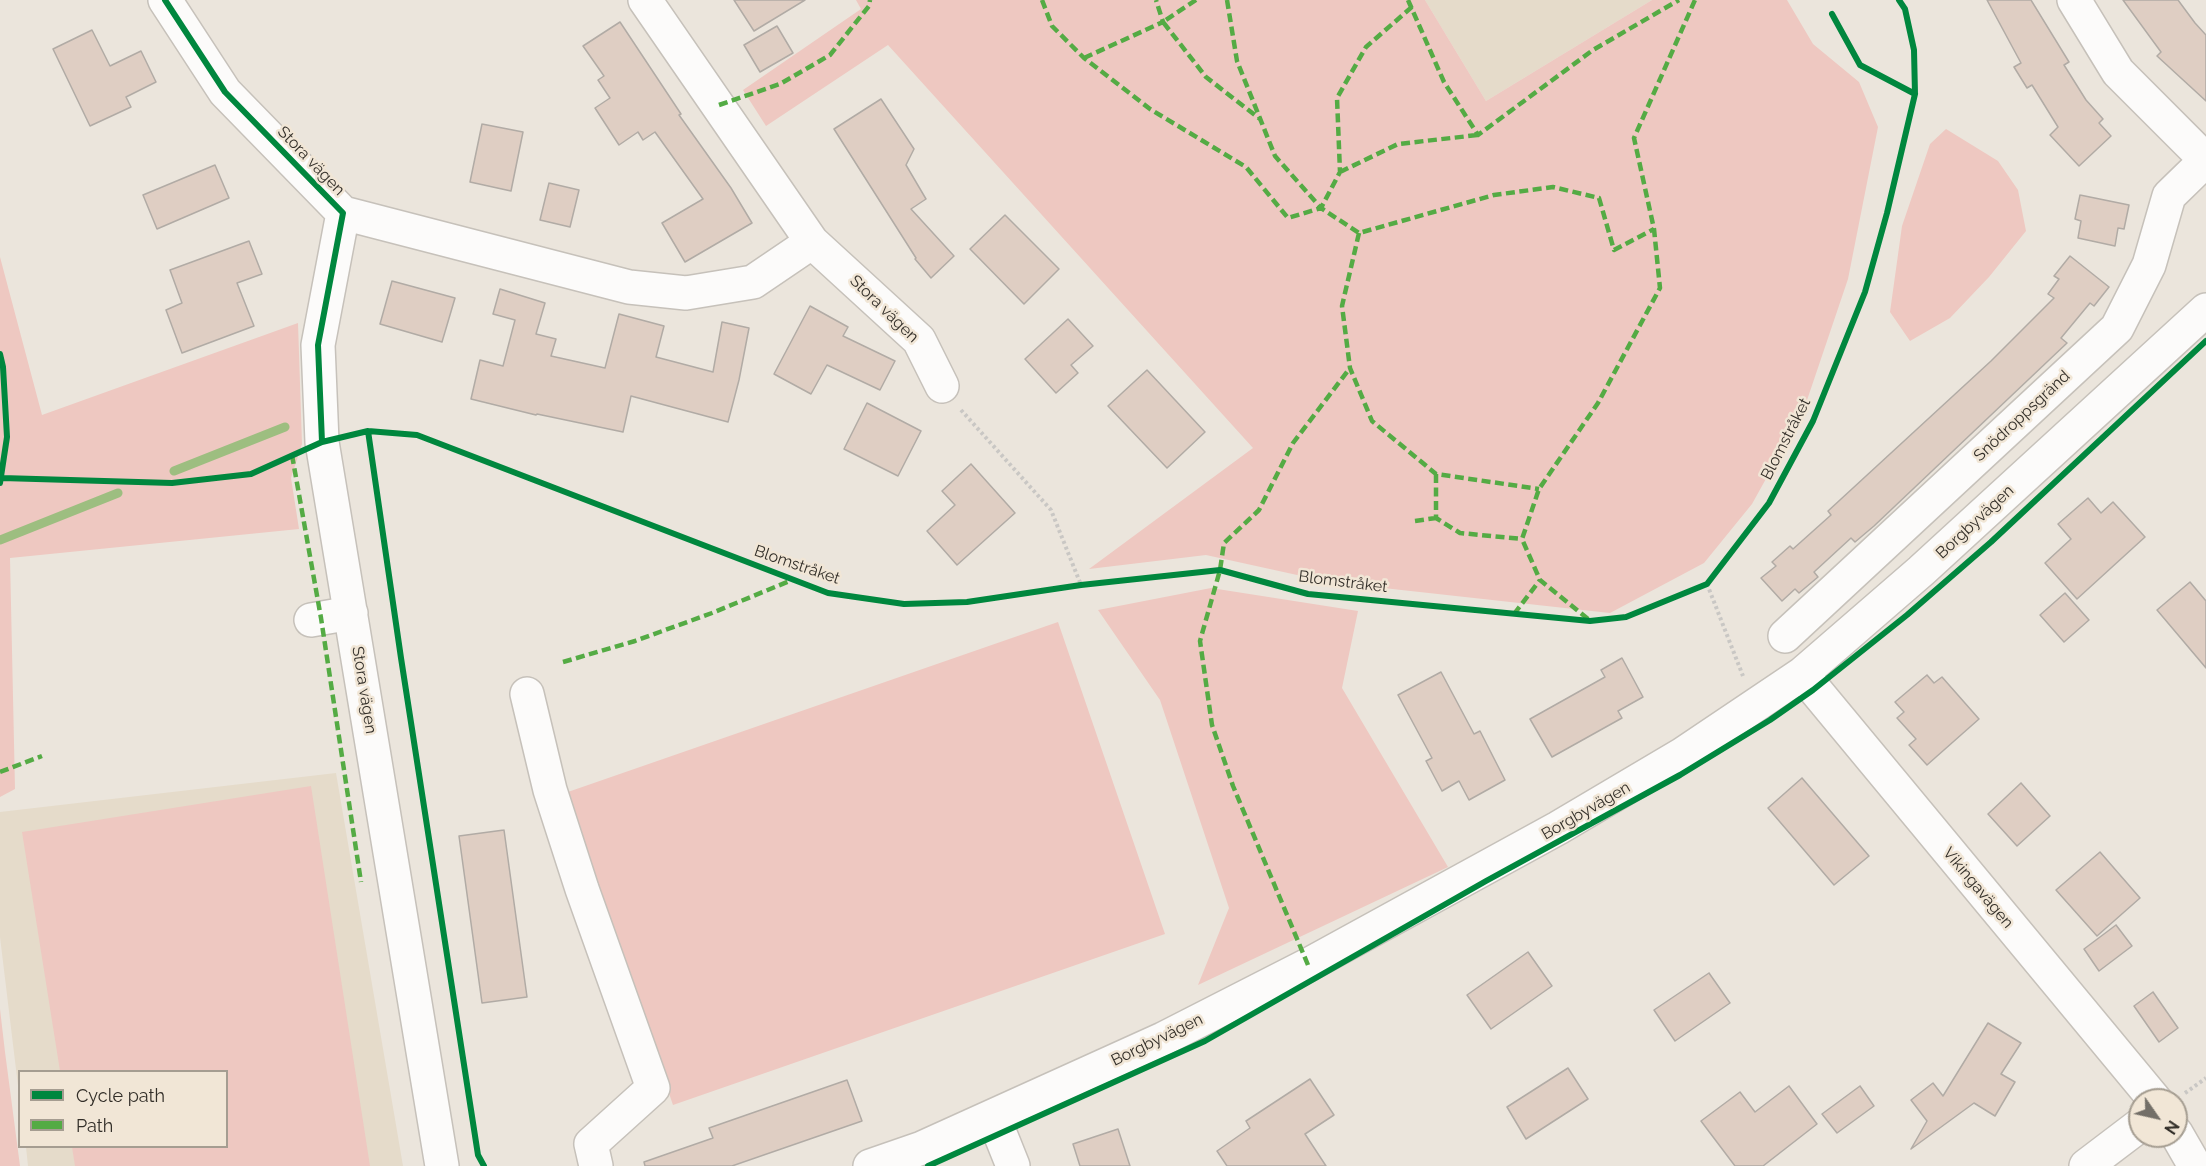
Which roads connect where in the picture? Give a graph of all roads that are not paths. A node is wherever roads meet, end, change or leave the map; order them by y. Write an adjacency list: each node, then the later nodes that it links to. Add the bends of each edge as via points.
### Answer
1 (165, 0): 5 (street, Stora vägen, via 225,92)
2 (645, 0): 6 (street, Stora vägen)
3 (2074, 0): 4 (street, via 2118,72)
4 (2206, 160): 11 (street, Snödroppsgränd, via 2169,196 2149,265 2117,328)
5 (343, 213): 6 (street, Stora vägen, via 629,287 686,293 753,282); 9 (street, Stora vägen, via 318,345 322,442)
6 (812, 242): 8 (street, Stora vägen, via 919,340)
7 (2206, 310): 12 (street, Borgbyvägen, via 1921,571)
8 (942, 386)
9 (351, 613): 10 (street); 18 (street, Stora vägen)
10 (311, 620)
11 (1785, 636)
12 (1802, 674): 14 (street, Vikingavägen); 15 (street, Borgbyvägen, via 1683,753 1558,828 1163,1039)
13 (526, 694): 19 (street, via 550,790 653,1088 591,1144)
14 (2161, 1088)
15 (993, 1116): 20 (street, Borgbyvägen); 21 (street)
16 (2128, 1134): 22 (street)
17 (2184, 1148): 23 (street)
18 (442, 1166)
19 (596, 1166)
20 (870, 1166)
21 (1013, 1166)
22 (2086, 1166)
23 (2194, 1166)

